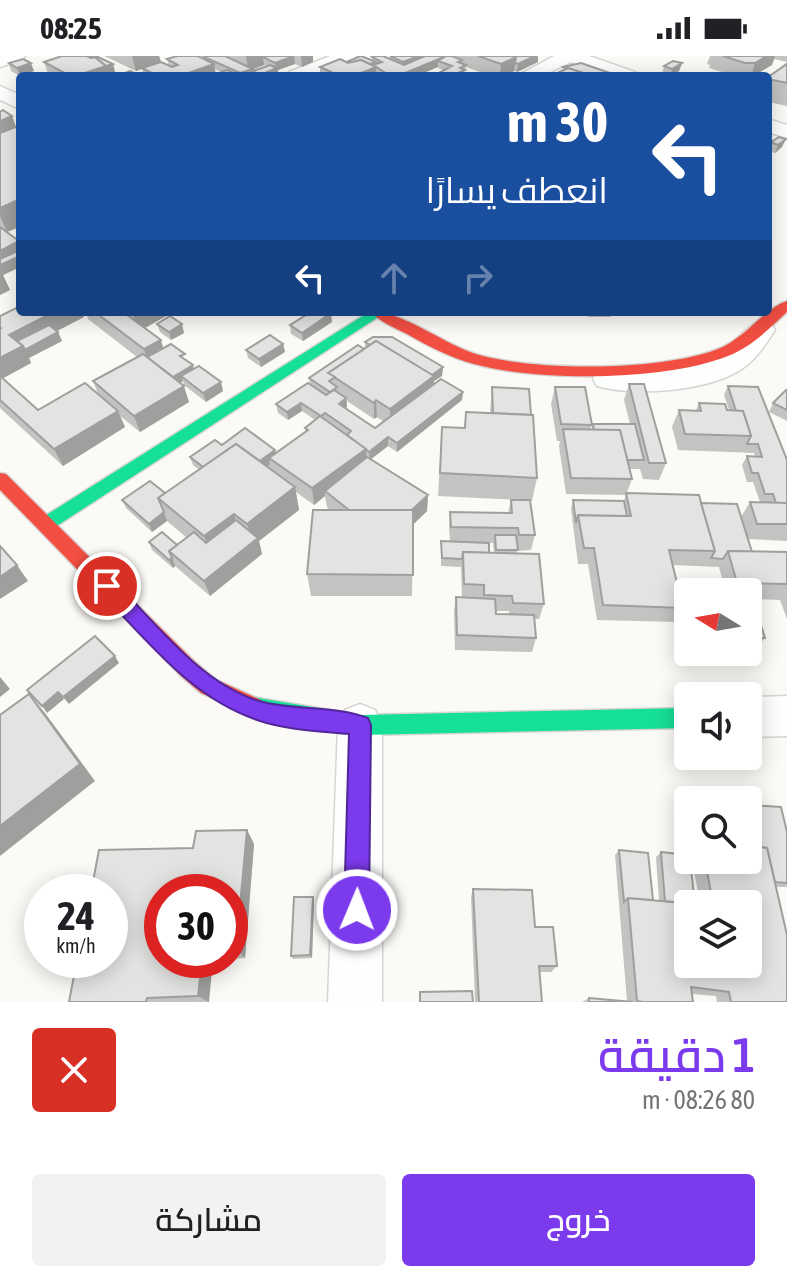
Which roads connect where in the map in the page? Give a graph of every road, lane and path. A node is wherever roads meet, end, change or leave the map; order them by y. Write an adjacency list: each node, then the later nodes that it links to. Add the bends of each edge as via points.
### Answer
1 (16, 56): 4 (street)
2 (347, 56): 5 (street)
3 (570, 56): 6 (street); 7 (street)
4 (0, 61)
5 (306, 72)
6 (536, 72)
7 (616, 72)
8 (787, 305): 11 (street)
9 (373, 316): 14 (street)
10 (386, 316): 12 (street)
11 (761, 330): 12 (street, via 747,352 710,373 676,379 604,373 531,379 487,373 449,357)
12 (428, 341)
13 (0, 479): 14 (street)
14 (46, 524): 18 (street, via 208,686 260,711)
15 (787, 716): 16 (street)
16 (762, 717)
17 (674, 718): 18 (street)
18 (360, 725): 19 (street)
19 (355, 1002)

